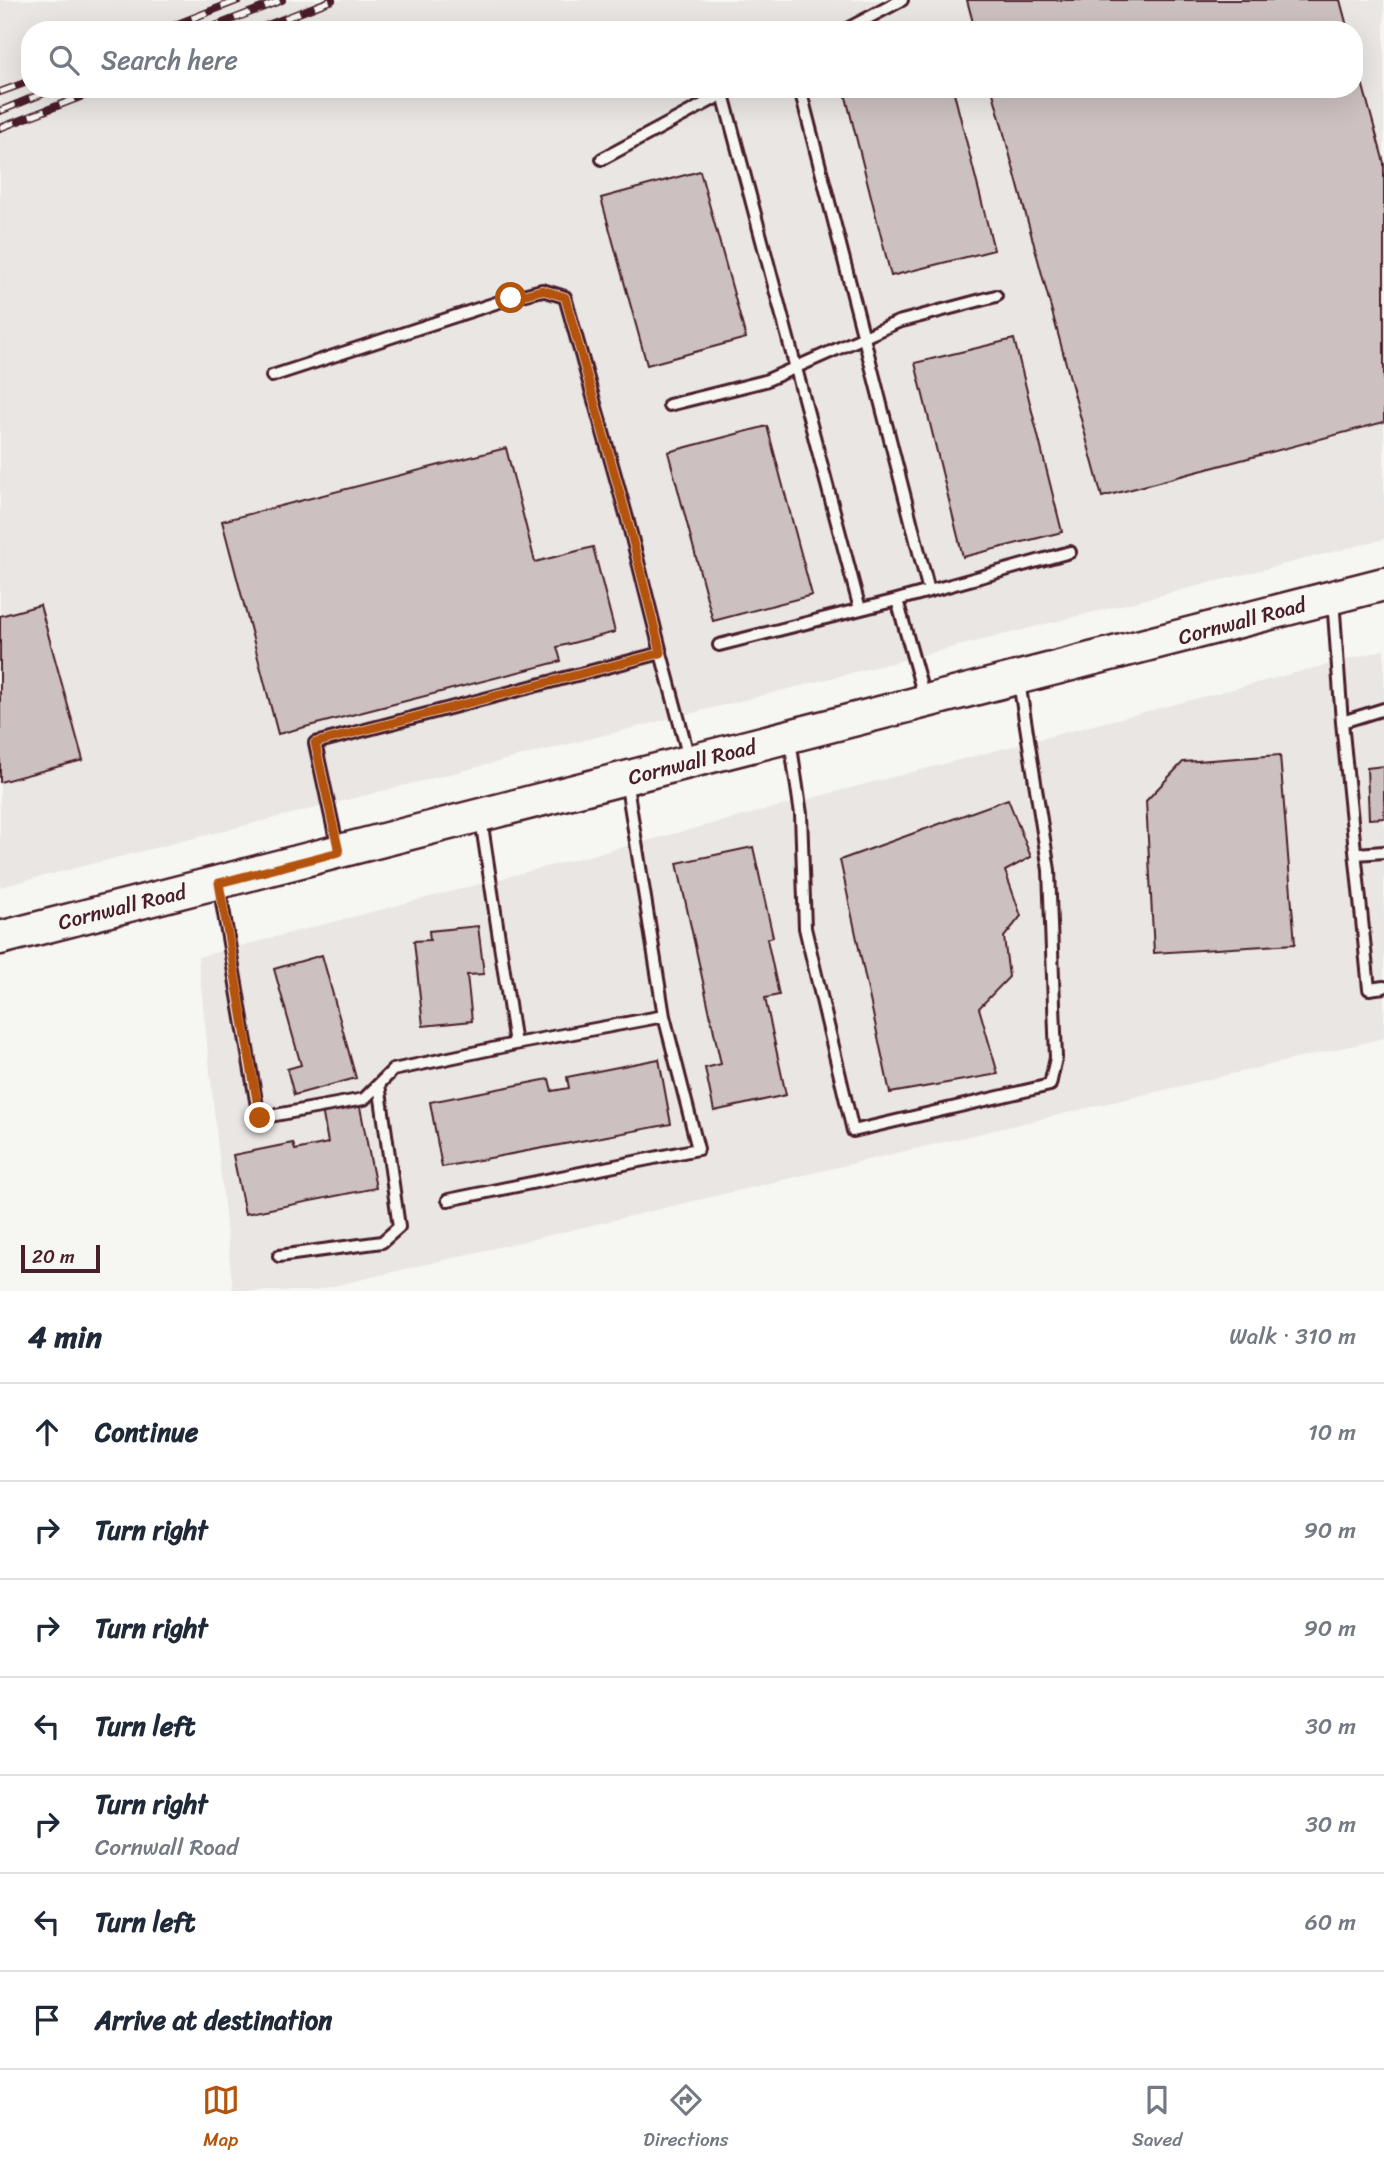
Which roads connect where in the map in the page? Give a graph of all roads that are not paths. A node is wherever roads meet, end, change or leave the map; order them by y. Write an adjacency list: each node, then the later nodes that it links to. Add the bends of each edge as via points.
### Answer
1 (901, 0): 2 (lane)
2 (862, 21)
3 (715, 98): 6 (lane)
4 (730, 98): 9 (lane)
5 (802, 98): 8 (lane)
6 (602, 159)
7 (996, 296): 8 (lane, via 898,322)
8 (864, 337): 9 (lane); 14 (lane)
9 (796, 367): 11 (lane, via 765,381); 17 (lane)
10 (272, 376): 19 (lane, via 511,298 542,290 565,297)
11 (668, 405)
12 (1070, 552): 14 (lane)
13 (1384, 584): 15 (main road, Cornwall Road)
14 (929, 591): 16 (lane)
15 (1333, 597): 20 (main road, Cornwall Road); 23 (lane)
16 (897, 600): 17 (lane); 21 (lane)
17 (860, 609): 18 (lane)
18 (719, 645)
19 (661, 653): 25 (lane); 28 (lane, via 315,743)
20 (1019, 679): 21 (main road, Cornwall Road); 24 (lane, via 1049,870 1056,1058 1050,1085 853,1131 805,928 801,814)
21 (926, 702): 24 (main road, Cornwall Road)
22 (1384, 709): 23 (lane)
23 (1342, 722): 30 (lane)
24 (790, 737): 25 (main road, Cornwall Road)
25 (691, 762): 26 (main road, Cornwall Road)
26 (626, 779): 27 (main road, Cornwall Road); 34 (lane)
27 (481, 816): 28 (main road, Cornwall Road); 35 (lane)
28 (339, 852): 31 (main road, Cornwall Road)
29 (1384, 852): 30 (lane)
30 (1356, 854): 33 (lane, via 1369,989)
31 (219, 883): 32 (main road, Cornwall Road); 36 (lane, via 260,1118 364,1099)
32 (0, 938)
33 (1384, 987)
34 (664, 1016): 35 (lane); 37 (lane, via 698,1149)
35 (515, 1044): 36 (lane, via 393,1070)
36 (379, 1084): 38 (lane, via 399,1227 382,1242)
37 (449, 1200)
38 (279, 1256)

